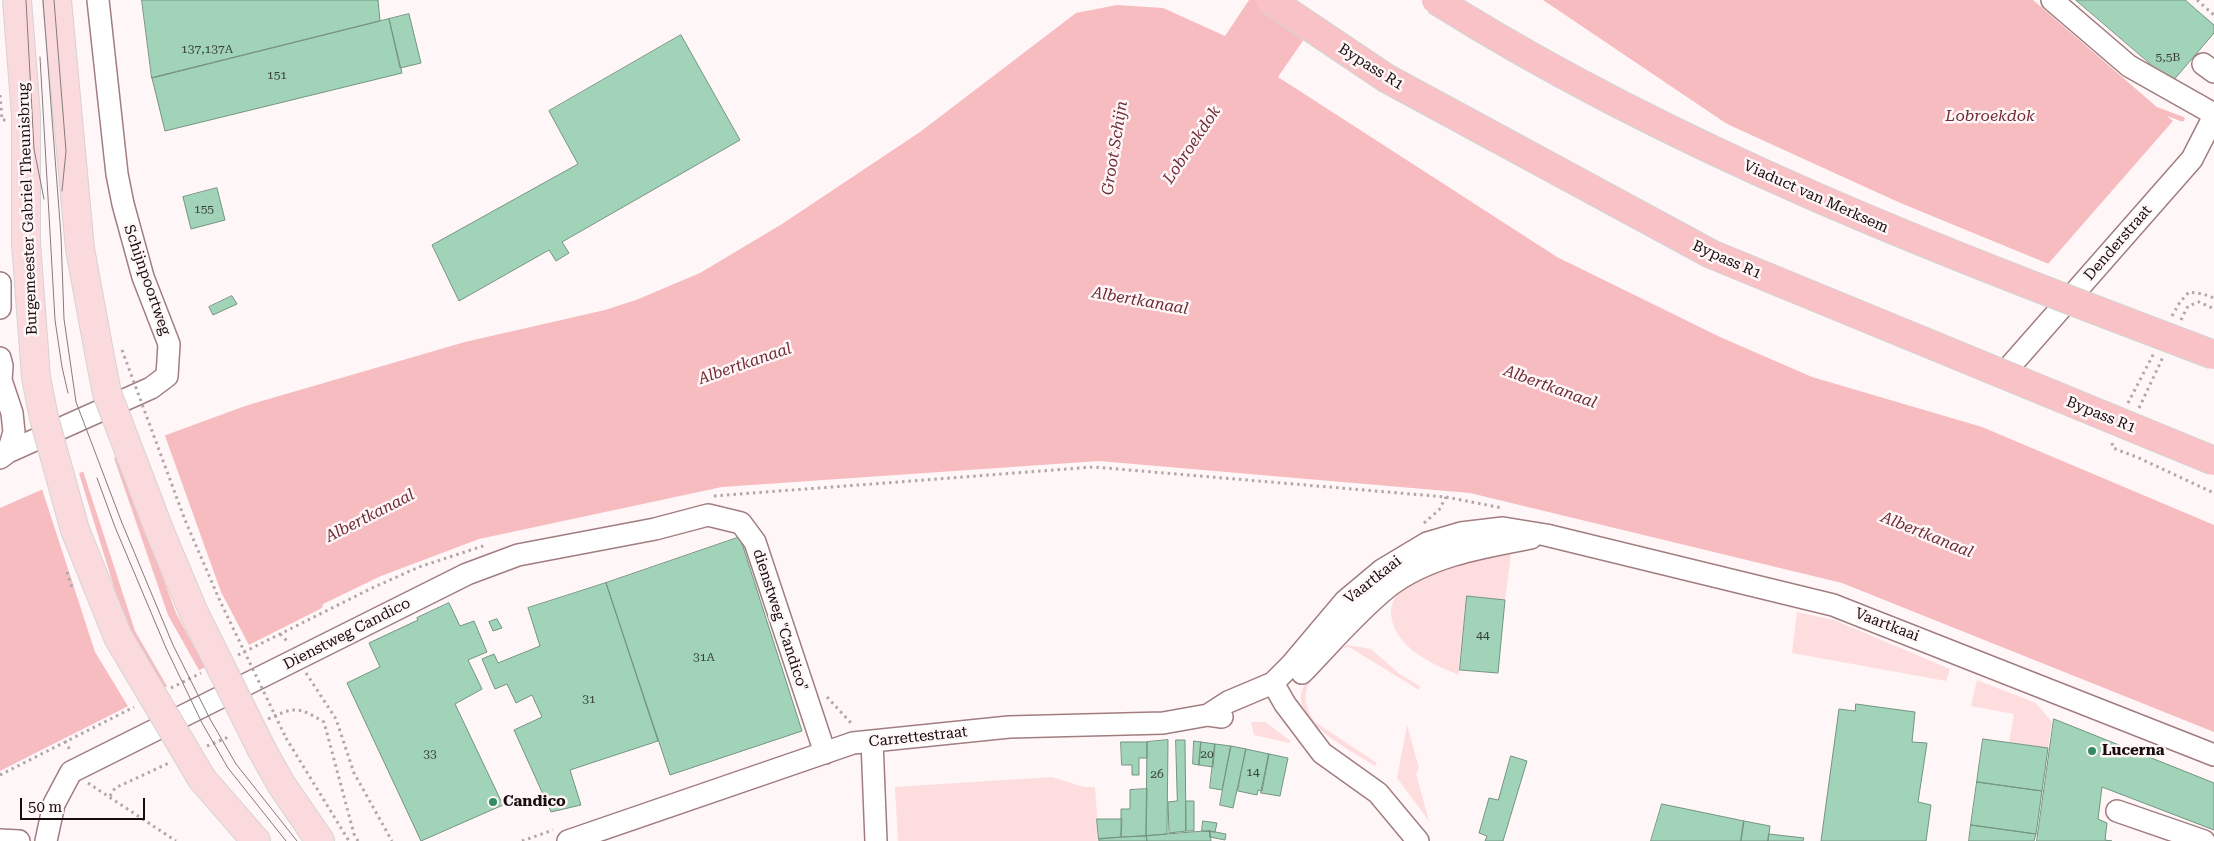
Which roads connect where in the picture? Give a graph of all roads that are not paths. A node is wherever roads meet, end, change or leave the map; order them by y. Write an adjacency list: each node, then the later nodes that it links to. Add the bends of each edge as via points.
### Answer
1 (17, 0): 24 (main road, Burgemeester Gabriel Theunisbrug, bridge, via 26,116 26,243 36,377 75,530 118,637 202,779)
2 (58, 0): 25 (main road, bridge, via 80,249 109,347 107,393 194,613 262,750)
3 (98, 0): 13 (street, Schijnpoortweg, via 122,204 143,277 169,344 167,376 151,388)
4 (1270, 0): 14 (highway, Bypass R1, bridge, via 1386,78 1710,254)
5 (1436, 0): 10 (highway, Viaduct van Merksem, bridge, via 1607,98 1805,194 1934,248)
6 (2052, 0): 7 (street, via 2129,66)
7 (2214, 115): 12 (street, Denderstraat, via 2192,159)
8 (0, 283): 9 (street)
9 (0, 308)
10 (2214, 355)
11 (0, 358): 13 (street, via 14,432)
12 (2012, 364)
13 (4, 455)
14 (2214, 461)
15 (708, 515): 18 (street, dienstweg "Candico", via 740,523 755,542); 23 (street, Dienstweg Candico, via 655,529 518,556 467,574 72,772 54,804)
16 (1276, 689): 17 (street, Carrettestraat, via 1220,717 1208,715 1163,723 1009,727); 19 (street, Vaartkaai, via 1389,586 1450,556 1546,535 1833,605); 28 (street, via 1322,753 1378,793)
17 (872, 742): 18 (street, Carrettestraat, via 853,743); 27 (street)
18 (825, 753): 26 (street, Carrettestraat)
19 (2214, 755)
20 (2117, 811): 29 (street)
21 (0, 840): 22 (street)
22 (19, 841)
23 (46, 841)
24 (256, 841)
25 (320, 841)
26 (568, 841)
27 (876, 841)
28 (1418, 841)
29 (2204, 841)

